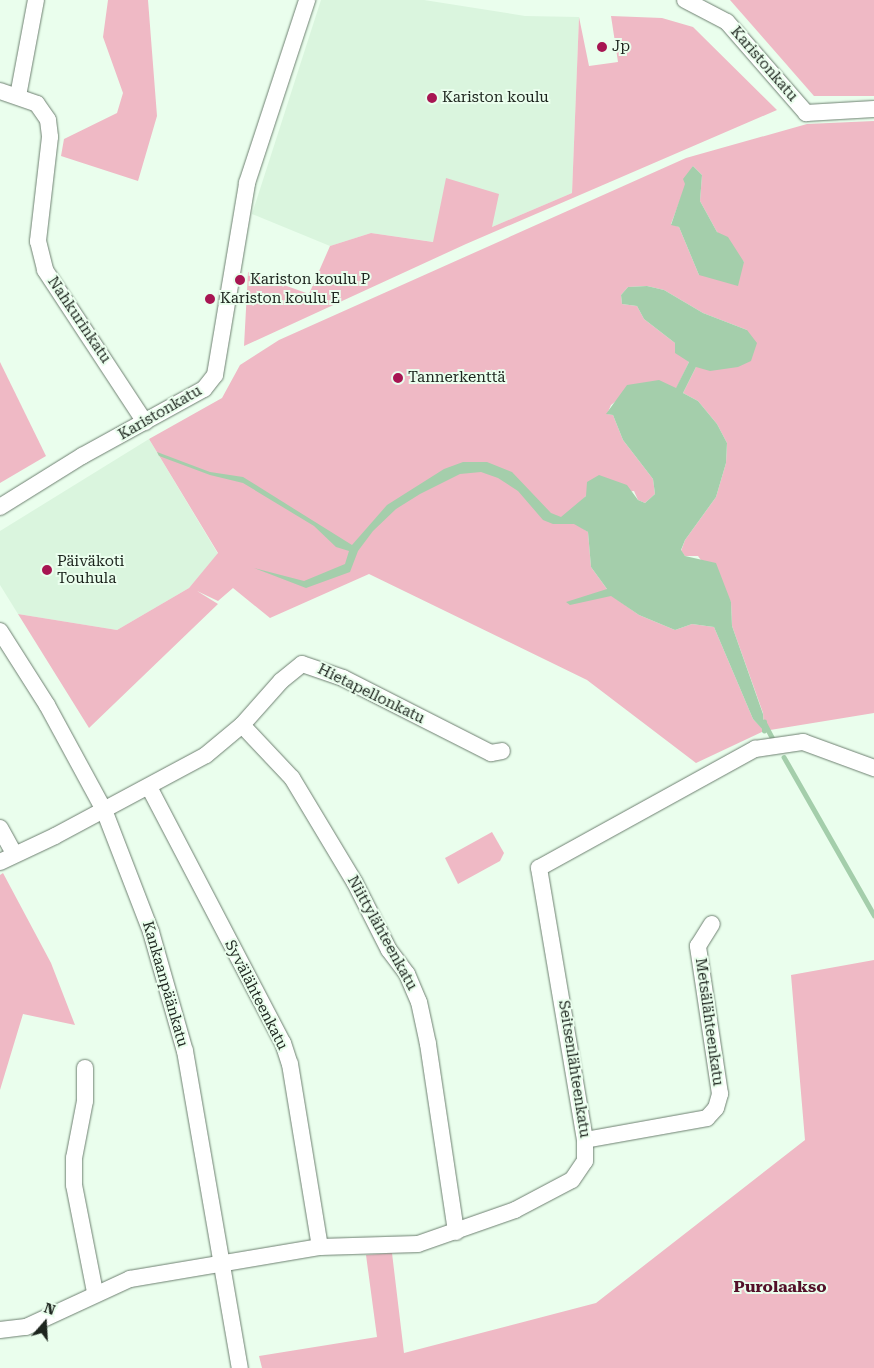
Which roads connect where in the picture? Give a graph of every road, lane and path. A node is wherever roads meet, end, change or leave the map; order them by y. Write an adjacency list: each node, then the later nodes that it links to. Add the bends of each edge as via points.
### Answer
1 (36, 0): 5 (street)
2 (307, 0): 7 (street, Karistonkatu, via 247,183 215,375 204,389)
3 (685, 0): 6 (street, Karistonkatu, via 727,22 806,113)
4 (0, 91): 5 (street, Nahkurinkatu)
5 (18, 96): 7 (street, Nahkurinkatu, via 36,104 48,120 50,137 38,241 45,270)
6 (874, 109)
7 (145, 422): 8 (street, Karistonkatu)
8 (0, 507)
9 (0, 631): 14 (street, Kankaanpäänkatu, via 47,705)
10 (242, 725): 11 (street, Hietapellonkatu, via 281,681 302,664 343,678 491,753); 13 (street, Hietapellonkatu, via 206,755); 20 (street, Niittylähteenkatu, via 292,778 355,883 389,950 407,974 419,1002)
11 (502, 751)
12 (874, 768): 19 (street, Seitsenlähteenkatu, via 803,742 754,750 539,868)
13 (149, 787): 14 (street, Hietapellonkatu); 21 (street, Syvälähteenkatu, via 283,1043 292,1074)
14 (104, 810): 16 (street, Hietapellonkatu); 22 (street, Kankaanpäänkatu, via 138,894 186,1050)
15 (0, 828): 16 (street)
16 (7, 858)
17 (712, 924): 19 (street, Metsälähteenkatu, via 698,946 720,1094 716,1108 707,1118)
18 (85, 1068): 23 (street, via 85,1101 74,1158 74,1185)
19 (585, 1140): 20 (street, Seitsenlähteenkatu, via 585,1162 572,1180 515,1210)
20 (456, 1232): 21 (street, Seitsenlähteenkatu, via 418,1244)
21 (320, 1247): 22 (street, Seitsenlähteenkatu)
22 (222, 1264): 23 (street, Seitsenlähteenkatu, via 130,1279); 25 (street, Kankaanpäänkatu)
23 (95, 1292): 24 (street, Seitsenlähteenkatu, via 26,1327)
24 (0, 1330)
25 (240, 1368)

